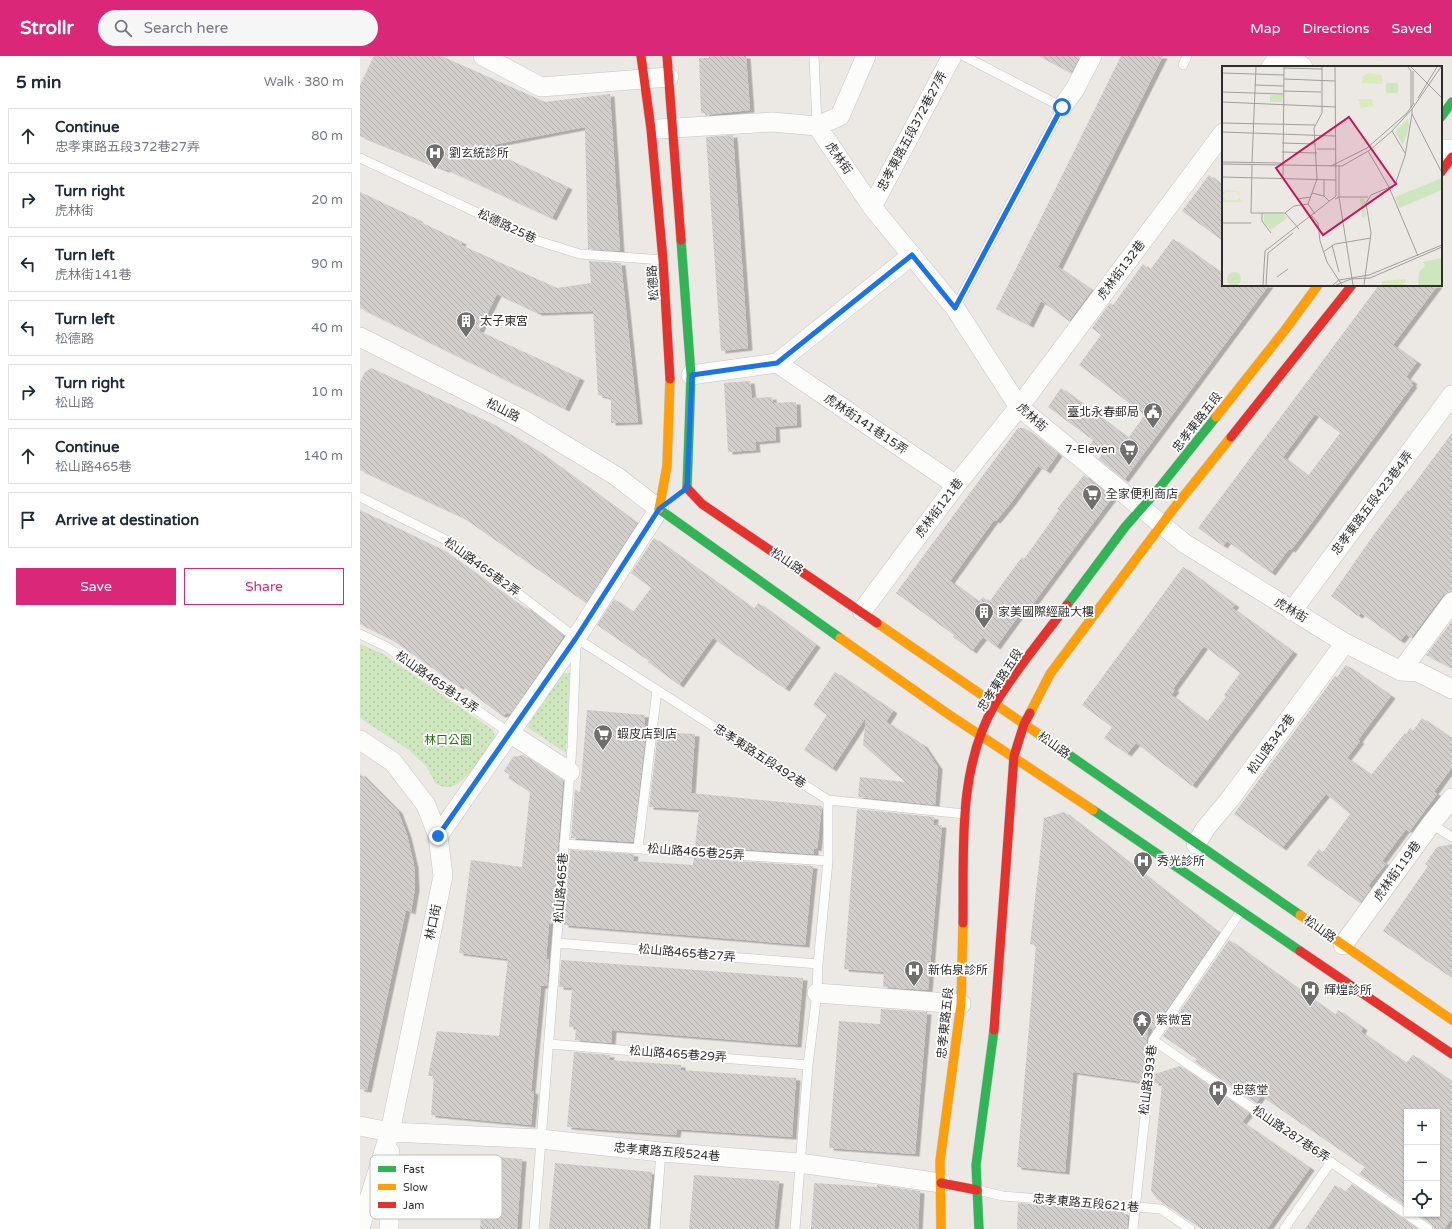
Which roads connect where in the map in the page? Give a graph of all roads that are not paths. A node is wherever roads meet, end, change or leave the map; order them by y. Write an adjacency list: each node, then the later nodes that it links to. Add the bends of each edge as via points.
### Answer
1 (483, 56): 16 (street, via 540,88)
2 (641, 56): 16 (main road, 松德路)
3 (667, 56): 15 (main road)
4 (814, 56): 20 (lane)
5 (866, 56): 20 (street, via 840,116)
6 (952, 56): 27 (street, 忠孝東路五段372巷27弄)
7 (964, 56): 18 (lane)
8 (1092, 56): 18 (street, via 1075,89)
9 (1187, 56): 12 (lane)
10 (1280, 56): 13 (street)
11 (1288, 56): 14 (street)
12 (1183, 65)
13 (1273, 66)
14 (1302, 66)
15 (669, 77): 16 (street); 21 (main road)
16 (643, 78): 22 (main road, 松德路)
17 (1452, 102): 19 (main road)
18 (1062, 107): 32 (lane)
19 (1442, 117)
20 (817, 126): 21 (street, via 772,122); 27 (street, 虎林街)
21 (674, 128): 22 (street); 35 (main road)
22 (651, 129): 29 (main road, 松德路)
23 (1222, 133): 37 (street, 虎林街132巷)
24 (1452, 157): 26 (main road)
25 (360, 158): 29 (lane, 松德路25巷, via 538,241 580,254)
26 (1442, 171)
27 (872, 206): 28 (street, 虎林街)
28 (912, 255): 32 (street, 虎林街); 34 (street)
29 (663, 260): 40 (main road, 松德路, via 670,366)
30 (1317, 286): 41 (main road, 忠孝東路五段)
31 (1351, 286): 42 (main road)
32 (955, 308): 37 (street, 虎林街)
33 (361, 340): 40 (street, 松山路, via 522,419)
34 (777, 363): 35 (street); 38 (street, 虎林街141巷15弄)
35 (692, 375): 44 (main road, 松山路, via 684,490)
36 (1452, 395): 45 (street, 忠孝東路五段423巷4弄)
37 (1019, 407): 38 (street, 虎林街121巷); 41 (street, 虎林街)
38 (956, 485): 44 (street, 虎林街121巷)
39 (360, 497): 47 (lane, 松山路465巷2弄, via 454,544)
40 (664, 505): 47 (street); 55 (main road, 松山路, via 935,705)
41 (1141, 508): 42 (street, 虎林街); 52 (main road, 忠孝東路五段)
42 (1162, 525): 45 (street, 虎林街, via 1184,544); 53 (main road, via 1050,674)
43 (1452, 602): 49 (street)
44 (862, 611): 52 (main road, 松山路)
45 (1292, 611): 48 (street, 虎林街)
46 (360, 634): 54 (lane, 松山路465巷14弄, via 387,647)
47 (576, 638): 51 (lane, 忠孝東路五段492巷); 54 (street); 58 (lane, 松山路465巷)
48 (1345, 643): 49 (street, 虎林街); 66 (street, 松山路342巷)
49 (1401, 671): 50 (street, 虎林街, via 1418,672)
50 (1452, 689)
51 (657, 690): 60 (lane, 忠孝東路五段492巷); 67 (lane)
52 (995, 704): 53 (main road, 松山路); 55 (main road, 忠孝東路五段)
53 (1024, 724): 57 (main road); 66 (main road, 松山路)
54 (511, 734): 58 (street); 63 (street)
55 (981, 735): 57 (main road, 松山路); 61 (main road, 忠孝東路五段, via 969,777)
56 (360, 740): 63 (street, 林口街, via 393,762 426,805)
57 (1014, 756): 69 (main road, 松山路); 89 (main road, via 997,1008 976,1165)
58 (570, 772): 65 (lane, 松山路465巷)
59 (1452, 798): 62 (street, 虎林街119巷)
60 (828, 800): 61 (lane, 忠孝東路五段492巷); 68 (lane)
61 (964, 814): 74 (main road, 忠孝東路五段)
62 (1431, 824): 64 (lane); 71 (street, 虎林街119巷)
63 (438, 836): 81 (street, 林口街, via 442,876)
64 (1452, 837)
65 (564, 844): 67 (lane, 松山路465巷25弄); 70 (lane, 松山路465巷)
66 (1196, 844): 71 (main road, 松山路)
67 (638, 848): 68 (lane, 松山路465巷25弄)
68 (828, 861): 72 (lane)
69 (1241, 910): 76 (lane, 松山路393巷); 78 (main road, 松山路)
70 (557, 943): 72 (lane, 松山路465巷27弄); 77 (lane, 松山路465巷)
71 (1343, 945): 75 (main road, 松山路)
72 (818, 964): 73 (lane)
73 (817, 993): 74 (street); 79 (lane)
74 (961, 1004): 88 (main road, 忠孝東路五段, via 940,1161)
75 (1452, 1020)
76 (1153, 1040): 86 (lane, 松山路287巷6弄); 91 (lane, 松山路393巷)
77 (549, 1044): 79 (lane, 松山路465巷29弄); 82 (lane, 松山路465巷)
78 (1452, 1054)
79 (808, 1064): 87 (lane)
80 (360, 1126): 81 (street, 忠孝東路五段524巷)
81 (390, 1132): 82 (street, 忠孝東路五段524巷); 84 (street, 林口街); 85 (street, 林口街)
82 (540, 1139): 83 (street, 忠孝東路五段524巷); 95 (lane, 松山路465巷)
83 (661, 1152): 87 (street, 忠孝東路五段524巷); 96 (lane)
84 (383, 1155)
85 (390, 1155)
86 (1331, 1162): 102 (lane); 103 (lane, 松山路287巷6弄)
87 (799, 1163): 88 (street, 忠孝東路五段524巷); 97 (lane)
88 (942, 1184): 89 (main road); 98 (main road, 忠孝東路五段, via 939,1205)
89 (977, 1190): 91 (lane, 忠孝東路五段621巷, via 1003,1196); 99 (main road)
90 (370, 1196): 93 (street, 林口街)
91 (1134, 1207): 100 (lane, 松山路393巷); 101 (lane, 忠孝東路五段621巷, via 1161,1209)
92 (389, 1219): 94 (street, 林口街)
93 (360, 1228)
94 (389, 1229)
95 (534, 1229)
96 (655, 1229)
97 (795, 1229)
98 (941, 1229)
99 (979, 1229)
100 (1133, 1229)
101 (1190, 1229)
102 (1284, 1229)
103 (1428, 1229)

